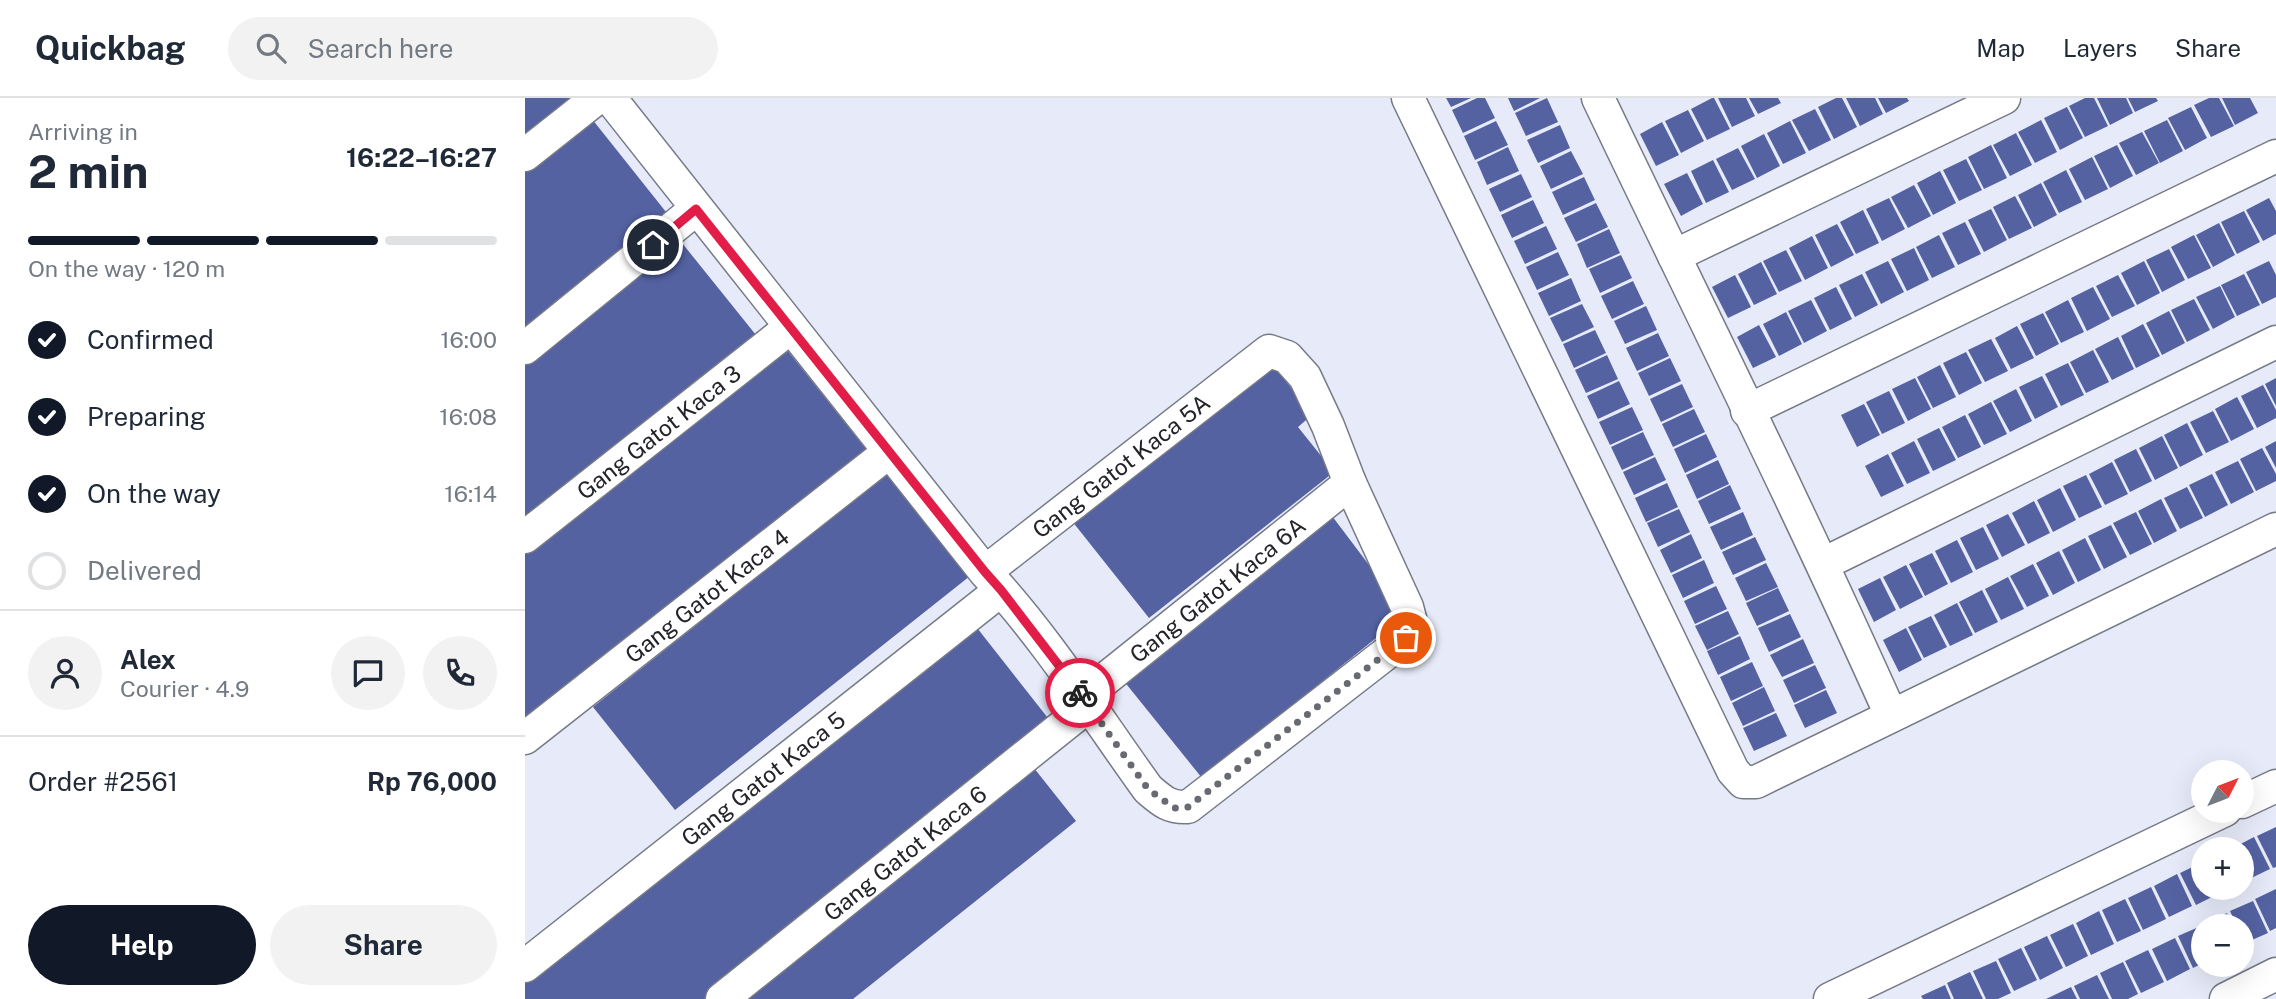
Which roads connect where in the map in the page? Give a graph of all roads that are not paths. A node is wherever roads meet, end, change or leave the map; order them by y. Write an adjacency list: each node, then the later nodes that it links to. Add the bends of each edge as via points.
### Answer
1 (597, 98): 6 (street)
2 (610, 98): 8 (street)
3 (1408, 98): 21 (street, via 1738,778 1756,782)
4 (2004, 98): 9 (street)
5 (1602, 99): 9 (street)
6 (525, 155)
7 (2276, 156): 13 (street)
8 (696, 209): 10 (street); 12 (street)
9 (1674, 256): 13 (street)
10 (791, 327): 14 (street); 17 (street, Gang Gatot Kaca 3)
11 (2276, 342): 18 (street)
12 (525, 348)
13 (1747, 411): 18 (street)
14 (889, 452): 19 (street); 22 (street, Gang Gatot Kaca 4)
15 (1350, 483): 19 (street, Gang Gatot Kaca 5A, via 1305,377 1287,357 1269,351); 20 (street, Gang Gatot Kaca 6A); 20 (street, via 1407,607 1411,622 1406,638 1188,807 1174,808 1148,789)
16 (2276, 529): 21 (street)
17 (525, 537)
18 (1823, 564): 21 (street)
19 (993, 581): 20 (street); 26 (street, Gang Gatot Kaca 5)
20 (1085, 701): 28 (street, Gang Gatot Kaca 6)
21 (1891, 715)
22 (525, 738)
23 (2276, 786): 24 (street)
24 (2254, 796)
25 (2198, 823): 29 (street)
26 (525, 966)
27 (2276, 974): 30 (street)
28 (722, 999)
29 (1830, 999)
30 (2226, 999)

